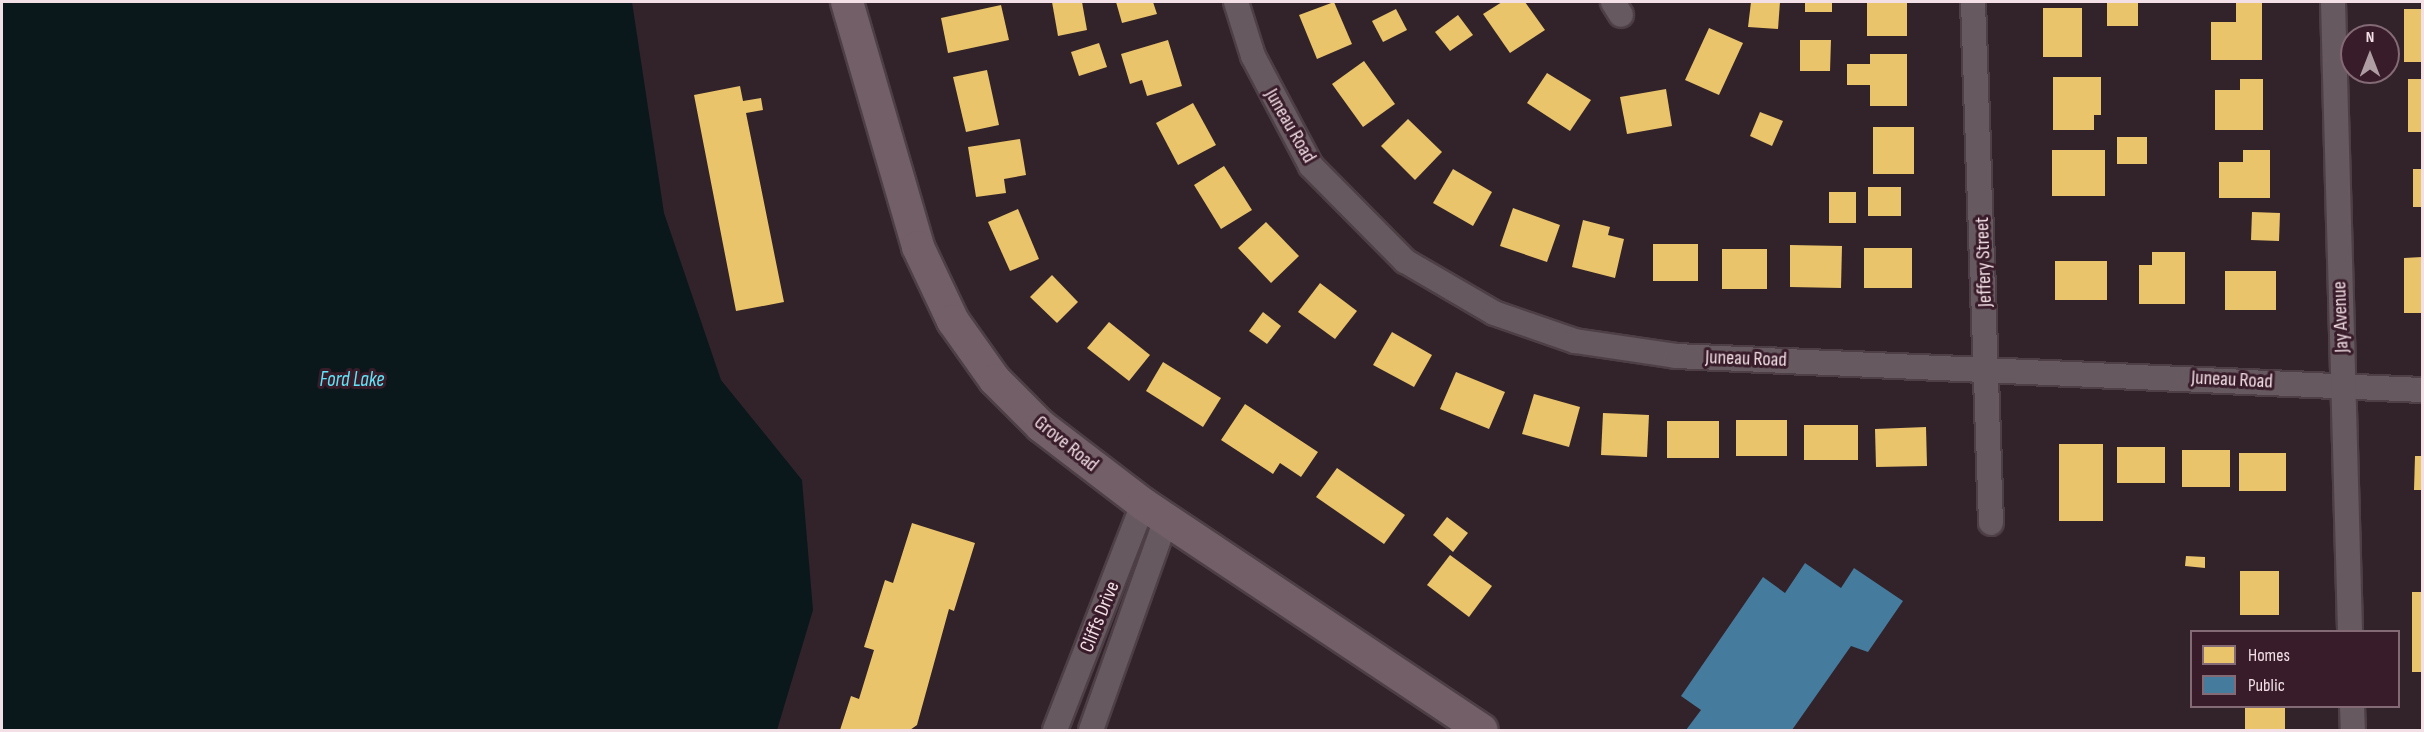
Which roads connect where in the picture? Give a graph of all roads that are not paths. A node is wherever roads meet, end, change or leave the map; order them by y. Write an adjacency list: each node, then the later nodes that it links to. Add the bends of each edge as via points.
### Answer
1 (847, 2): 8 (main road, Grove Road, via 918,247 953,321 995,380 1041,426)
2 (1236, 2): 5 (street, Juneau Road, via 1252,56 1311,166 1405,261 1494,313 1575,341 1676,356)
3 (1973, 2): 5 (street, Jeffery Street)
4 (2333, 2): 6 (street, Jay Avenue)
5 (1990, 368): 6 (street, Juneau Road); 9 (street, Jeffery Street)
6 (2344, 385): 7 (street, Juneau Road); 10 (street, Jay Avenue)
7 (2422, 390)
8 (1155, 511): 12 (street, Cliffs Drive); 13 (street, Cliffs Drive); 14 (main road, Grove Road)
9 (1991, 523)
10 (2350, 630)
11 (2352, 708): 15 (street)
12 (1055, 730)
13 (1091, 730)
14 (1482, 730)
15 (2353, 730)

